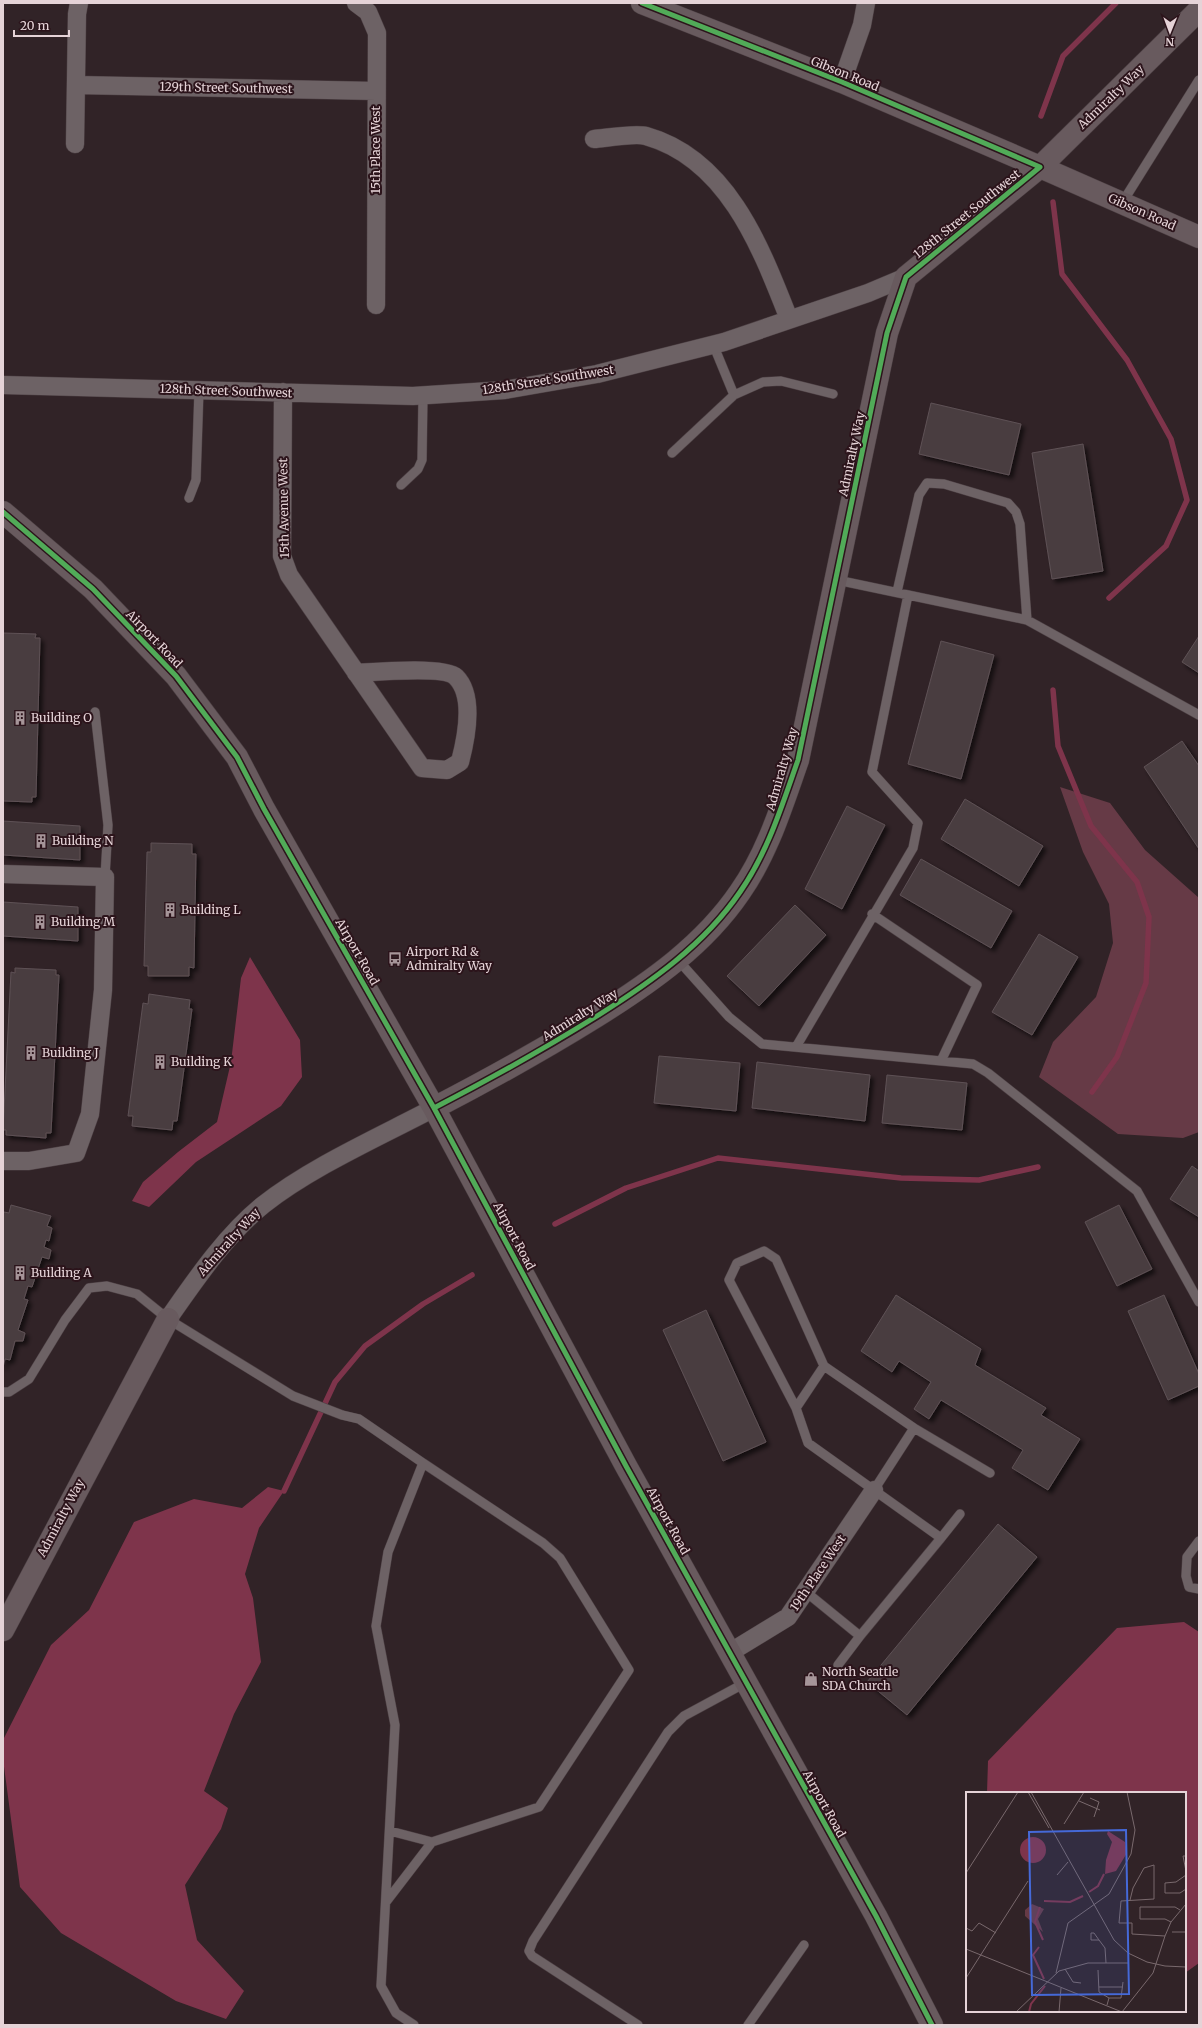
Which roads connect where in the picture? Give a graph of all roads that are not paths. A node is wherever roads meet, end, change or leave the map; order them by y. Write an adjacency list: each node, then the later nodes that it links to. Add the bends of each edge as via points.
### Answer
1 (79, 3): 8 (street)
2 (356, 3): 9 (street, 15th Place West, via 368,12 377,33)
3 (642, 3): 7 (street, Gibson Road)
4 (866, 3): 7 (street, via 862,25)
5 (1199, 10): 12 (street, Admiralty Way)
6 (1199, 80): 13 (lane)
7 (842, 82): 12 (street, Gibson Road)
8 (76, 85): 9 (street, 129th Street Southwest); 11 (street)
9 (376, 91): 16 (street, 15th Place West)
10 (594, 139): 17 (street, via 644,136 692,158 736,206 763,254)
11 (75, 144)
12 (1040, 167): 13 (street, Gibson Road); 15 (street, 128th Street Southwest)
13 (1122, 203): 14 (street, Gibson Road)
14 (1199, 238)
15 (906, 277): 17 (street, 128th Street Southwest, via 868,293); 29 (street, Admiralty Way, via 887,333)
16 (376, 305)
17 (789, 319): 18 (street, 128th Street Southwest)
18 (713, 344): 23 (street, 128th Street Southwest, via 597,374 505,390); 24 (lane)
19 (3, 385): 20 (street, 128th Street Southwest)
20 (199, 390): 21 (street, 128th Street Southwest); 27 (lane, via 196,480)
21 (283, 392): 23 (street, 128th Street Southwest); 33 (street, 15th Avenue West, via 282,556 289,575)
22 (833, 394): 24 (lane, via 781,381 763,382)
23 (423, 396): 26 (lane, via 422,460 418,469)
24 (734, 396): 25 (lane)
25 (672, 453)
26 (401, 485)
27 (189, 498)
28 (3, 512): 42 (street, Airport Road, via 93,589 176,676 237,757)
29 (837, 580): 30 (lane); 39 (street, Admiralty Way, via 798,760 780,814 766,846 740,892 711,928)
30 (897, 592): 31 (lane); 32 (lane, via 919,495 926,483 944,484 1008,503 1016,512 1020,524)
31 (908, 595): 32 (lane); 38 (lane, via 872,772 918,823 913,848)
32 (1027, 620): 35 (lane)
33 (356, 673): 33 (street, 15th Avenue West, via 422,768 448,770 460,762 468,735 466,695 456,676 440,671)
34 (95, 712): 37 (lane, via 108,825)
35 (1199, 716)
36 (3, 874): 37 (street)
37 (105, 877): 43 (street, via 103,990 90,1114 76,1153 29,1161)
38 (872, 914): 40 (lane); 41 (lane, via 977,985)
39 (678, 960): 40 (lane, via 729,1018 762,1044); 42 (street, Admiralty Way, via 633,994 546,1048)
40 (796, 1047): 41 (lane)
41 (941, 1061): 44 (lane, via 973,1064 988,1073 1137,1191)
42 (434, 1108): 45 (street, Admiralty Way, via 310,1174 263,1205 229,1238); 60 (street, Airport Road)
43 (3, 1161)
44 (1199, 1302)
45 (168, 1319): 47 (lane, via 137,1294 107,1286 89,1288 69,1314 29,1380 9,1392); 50 (lane, via 293,1396 359,1419); 58 (street, Admiralty Way)
46 (824, 1366): 48 (lane); 48 (lane, via 776,1260 764,1251 737,1263 729,1280); 49 (lane)
47 (3, 1392)
48 (796, 1408): 52 (lane, via 808,1444)
49 (914, 1428): 51 (lane); 52 (lane)
50 (423, 1463): 63 (lane, via 388,1552 376,1626 395,1725); 64 (lane, via 543,1543 560,1558 629,1670 538,1807)
51 (990, 1473)
52 (874, 1490): 54 (lane); 57 (street, 19th Place West)
53 (960, 1514): 54 (lane)
54 (941, 1538): 59 (lane)
55 (1199, 1541): 56 (lane, via 1187,1557 1186,1576 1189,1586)
56 (1199, 1589)
57 (806, 1592): 59 (lane); 60 (street, 19th Place West, via 788,1617)
58 (3, 1630)
59 (860, 1636): 61 (lane)
60 (729, 1653): 62 (street, Airport Road)
61 (838, 1665)
62 (745, 1683): 68 (lane, via 684,1716 668,1732 529,1951 532,1956); 70 (street, Airport Road, via 876,1916)
63 (390, 1831): 64 (lane); 65 (lane)
64 (432, 1842): 65 (lane)
65 (386, 1902): 67 (lane, via 381,1986 396,2013)
66 (804, 1945): 69 (lane)
67 (414, 2025)
68 (638, 2025)
69 (748, 2025)
70 (932, 2025)

